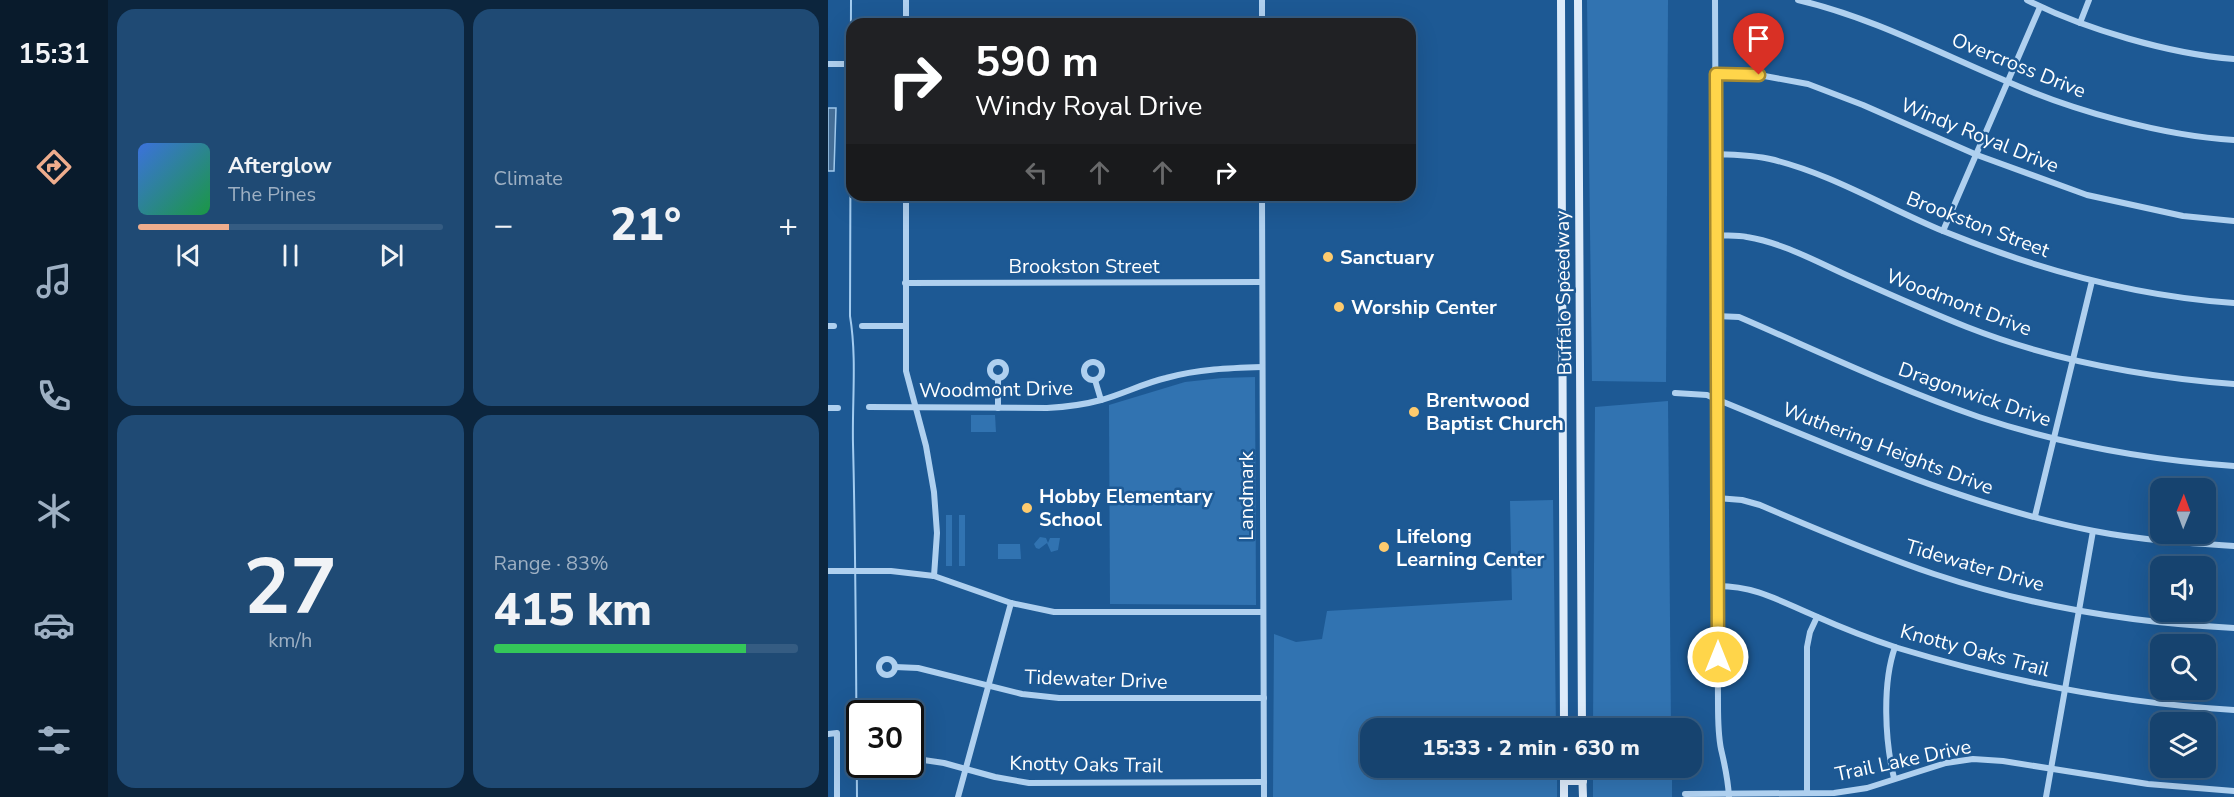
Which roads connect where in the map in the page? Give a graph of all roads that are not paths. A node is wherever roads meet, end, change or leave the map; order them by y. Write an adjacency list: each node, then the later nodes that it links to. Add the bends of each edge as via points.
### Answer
1 (906, 0): 10 (street)
2 (1262, 0): 11 (street)
3 (1561, 0): 13 (main road, Buffalo Speedway)
4 (1578, 0): 14 (main road, Buffalo Speedway)
5 (1715, 0): 18 (street)
6 (1798, 0): 19 (street, Overcross Drive, via 1882,26)
7 (2027, 0): 9 (street)
8 (2089, 0): 12 (street)
9 (2040, 7): 12 (street); 19 (street)
10 (906, 18)
11 (1262, 18)
12 (2080, 23): 15 (street, via 2159,46)
13 (1561, 30): 14 (main road); 20 (main road, Buffalo Speedway)
14 (1578, 31): 21 (main road, Buffalo Speedway)
15 (2234, 59)
16 (828, 64): 17 (street)
17 (846, 64)
18 (1716, 74): 23 (street); 24 (street, Windy Royal Drive, via 1759,75 1808,84)
19 (2008, 83): 22 (street, Overcross Drive, via 2106,117); 24 (street)
20 (1562, 138): 21 (main road); 30 (main road, Buffalo Speedway)
21 (1578, 138): 31 (main road, Buffalo Speedway)
22 (2234, 140)
23 (1716, 154): 28 (street, Brookston Street, via 1754,156 1790,165); 29 (street)
24 (1977, 155): 27 (street, Windy Royal Drive, via 2087,195 2183,216); 28 (street)
25 (906, 201): 34 (street)
26 (1262, 201): 33 (street, Landmark)
27 (2234, 221)
28 (1943, 231): 32 (street, Brookston Street)
29 (1715, 235): 36 (street); 41 (street, Woodmont Drive, via 1747,237 1780,246 1971,328)
30 (1562, 245): 31 (main road); 39 (main road, Buffalo Speedway)
31 (1580, 245): 40 (main road, Buffalo Speedway)
32 (2092, 281): 35 (street, Brookston Street, via 2200,301); 41 (street)
33 (1262, 282): 34 (street, Brookston Street); 42 (street, Landmark)
34 (905, 283): 38 (street)
35 (2234, 303)
36 (1716, 316): 47 (street); 54 (street, Dragonwick Drive, via 1739,317 1916,393)
37 (862, 326): 38 (street)
38 (905, 326): 50 (street, via 906,371)
39 (1563, 350): 40 (main road); 55 (main road, Buffalo Speedway)
40 (1580, 350): 56 (main road, Buffalo Speedway)
41 (2074, 358): 45 (street, Woodmont Drive, via 2121,370); 54 (street)
42 (1262, 367): 48 (street, Woodmont Drive, via 1217,369 1164,378); 69 (street, Landmark)
43 (998, 379): 53 (street)
44 (1095, 380): 48 (street)
45 (2234, 384)
46 (1675, 393): 47 (street, Wuthering Heights Drive)
47 (1716, 399): 58 (street); 59 (street, Wuthering Heights Drive, via 1889,470)
48 (1101, 400): 53 (street, Woodmont Drive, via 1047,408)
49 (869, 407): 50 (street, Woodmont Drive)
50 (914, 407): 53 (street, Woodmont Drive); 65 (street, via 934,492)
51 (828, 408): 52 (street)
52 (838, 408)
53 (998, 408)
54 (2054, 438): 57 (street, Dragonwick Drive, via 2147,457); 59 (street)
55 (1564, 458): 56 (main road); 63 (main road, Buffalo Speedway)
56 (1581, 458): 62 (main road, Buffalo Speedway)
57 (2234, 466)
58 (1717, 498): 66 (street); 68 (street, Tidewater Drive, via 1760,505 1936,574)
59 (2035, 516): 60 (street, Wuthering Heights Drive)
60 (2093, 531): 61 (street, Wuthering Heights Drive); 68 (street)
61 (2234, 546)
62 (1582, 564): 63 (main road); 75 (main road, Buffalo Speedway)
63 (1564, 565): 74 (main road, Buffalo Speedway)
64 (828, 571): 65 (street)
65 (934, 576): 67 (street)
66 (1718, 586): 70 (street, Knotty Oaks Trail, via 1755,590); 94 (street, via 1719,731)
67 (1011, 603): 69 (street, via 1065,613); 76 (street)
68 (2079, 610): 71 (street, Tidewater Drive); 77 (street)
69 (1263, 612): 78 (street, Landmark)
70 (1817, 617): 72 (street, Knotty Oaks Trail); 92 (street, via 1807,647)
71 (2234, 628)
72 (1895, 647): 77 (street, Knotty Oaks Trail, via 1990,675); 87 (street, via 1889,668 1888,709 1888,744)
73 (895, 667): 76 (street, Tidewater Drive, via 918,668)
74 (1564, 671): 75 (main road); 80 (main road, Buffalo Speedway)
75 (1582, 671): 81 (main road, Buffalo Speedway)
76 (987, 687): 78 (street, Tidewater Drive, via 1059,698); 85 (street)
77 (2065, 690): 79 (street, Knotty Oaks Trail); 84 (street)
78 (1264, 698): 90 (street, Landmark)
79 (2234, 710)
80 (1564, 718)
81 (1582, 718)
82 (828, 734): 95 (street, via 837,734)
83 (924, 761): 85 (street, Knotty Oaks Trail)
84 (2051, 768): 87 (street, Trail Lake Drive, via 1973,759); 91 (street, Trail Lake Drive, via 2148,784); 100 (street)
85 (964, 769): 90 (street, Knotty Oaks Trail, via 1029,783); 96 (street)
86 (1583, 778): 89 (main road)
87 (1894, 778): 92 (street, Trail Lake Drive, via 1867,788)
88 (1564, 781): 89 (main road); 98 (main road)
89 (1583, 781): 99 (main road)
90 (1264, 782): 97 (street, Landmark)
91 (2234, 790)
92 (1807, 793): 94 (street, Trail Lake Drive)
93 (1685, 794): 94 (street, Trail Lake Drive)
94 (1729, 795)
95 (837, 797)
96 (958, 797)
97 (1264, 797)
98 (1564, 797)
99 (1583, 797)
100 (2046, 797)

